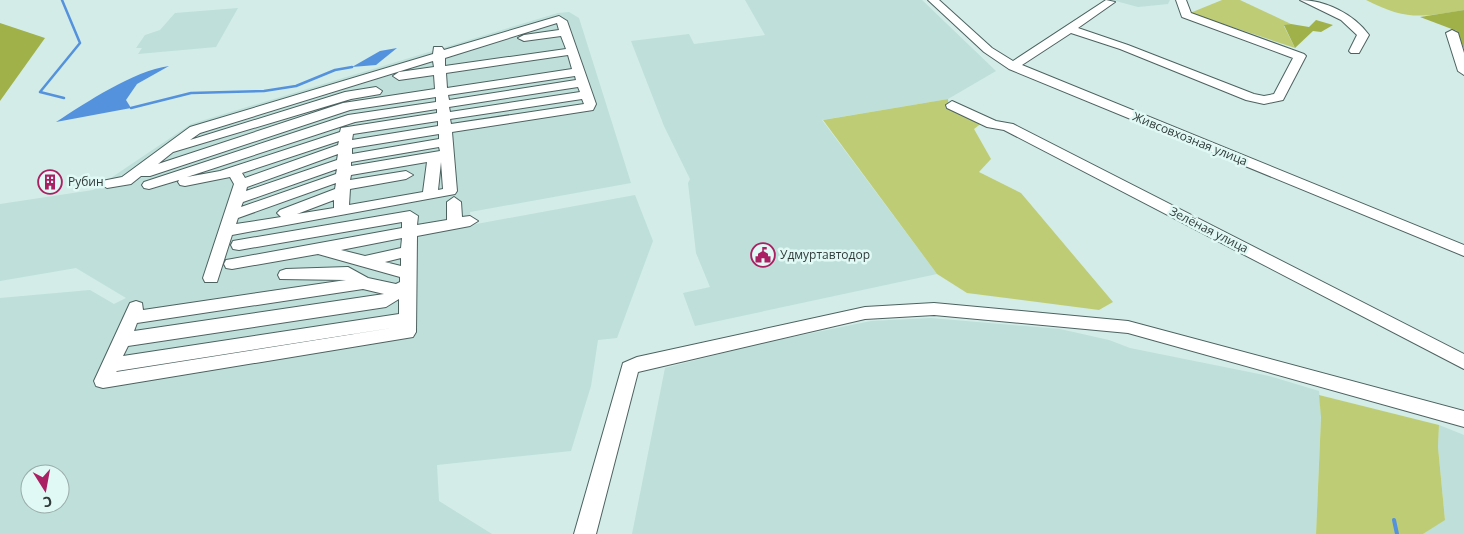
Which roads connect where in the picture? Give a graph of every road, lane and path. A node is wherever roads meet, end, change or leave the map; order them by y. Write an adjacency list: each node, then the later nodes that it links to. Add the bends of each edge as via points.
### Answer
1 (933, 0): 9 (street, Живсовхозная улица, via 988,50)
2 (1181, 0): 5 (street, via 1186,15 1300,56 1279,97 1264,100 1250,97)
3 (1305, 0): 7 (street, via 1346,19 1359,29 1363,35)
4 (1110, 2): 5 (street)
5 (1070, 29): 9 (street)
6 (1452, 33): 10 (street)
7 (1355, 52)
8 (576, 62): 11 (street); 11 (street); 11 (street); 11 (street, via 590,104 588,107); 11 (street, via 559,19 478,44)
9 (1012, 66): 26 (street, Живсовхозная улица)
10 (1464, 71)
11 (442, 101): 13 (street); 13 (street); 13 (street); 13 (street, via 418,62); 14 (street); 19 (street, via 430,196)
12 (952, 105): 35 (street, Зелёная улица, via 992,124 1008,127)
13 (345, 147): 14 (street); 15 (street); 15 (street, via 195,130); 17 (street); 18 (street); 18 (street); 19 (street); 21 (street); 22 (street, via 246,228)
14 (407, 168): 19 (street)
15 (128, 179): 16 (street); 17 (street)
16 (107, 184)
17 (149, 185): 18 (street)
18 (237, 185): 21 (street)
19 (405, 196)
20 (454, 202): 23 (street, via 463,223)
21 (232, 215): 22 (street)
22 (227, 232): 31 (street)
23 (410, 233): 24 (street, via 410,216); 25 (street); 27 (street)
24 (240, 245)
25 (318, 249): 28 (street); 29 (street)
26 (1464, 251)
27 (409, 252): 28 (street); 33 (street)
28 (364, 262): 33 (street)
29 (232, 264)
30 (286, 275): 32 (street, via 348,272)
31 (211, 278)
32 (363, 283): 33 (street); 34 (street, via 133,312)
33 (405, 283): 34 (street, via 386,301); 34 (street, via 407,319 110,365)
34 (121, 340)
35 (1464, 362)
36 (1464, 419): 37 (street, via 1128,327 934,309 865,313 636,364 630,368)
37 (585, 534)

